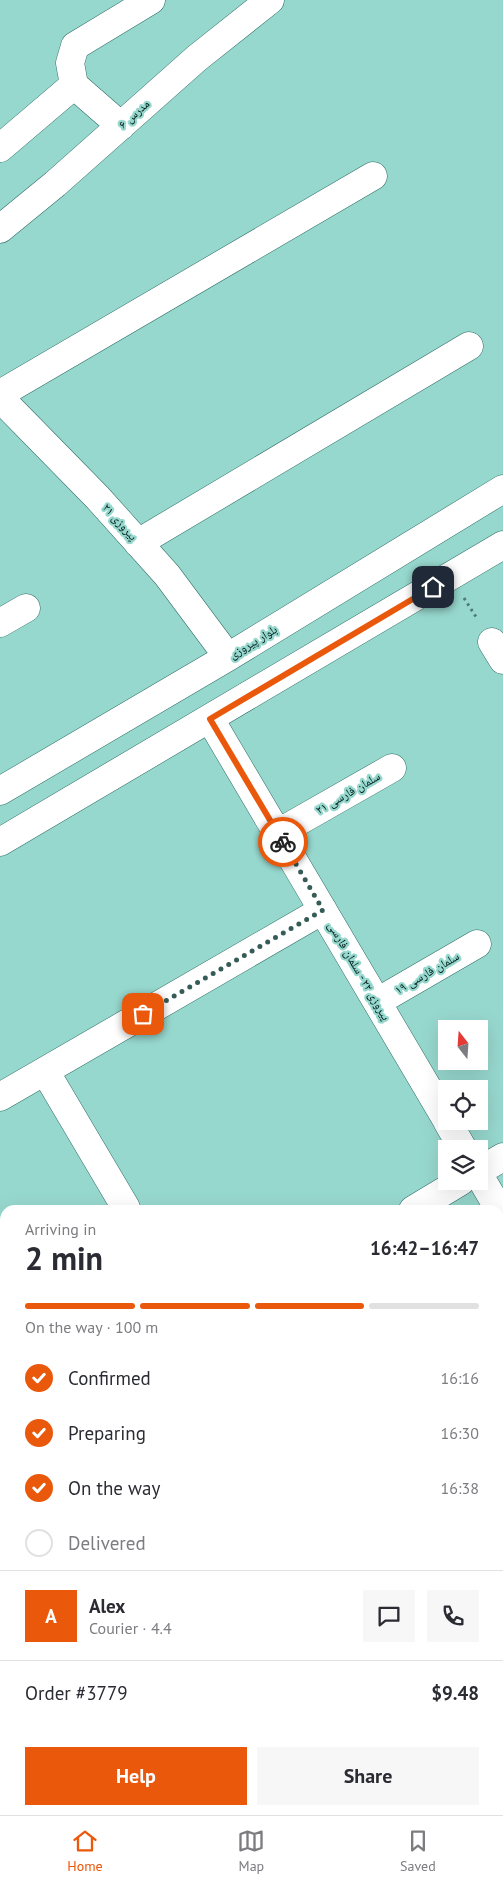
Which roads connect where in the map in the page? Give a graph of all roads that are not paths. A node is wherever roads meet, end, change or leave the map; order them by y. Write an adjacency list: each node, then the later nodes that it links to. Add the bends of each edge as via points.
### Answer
1 (151, 0): 3 (street, via 75,46 70,63)
2 (270, 0): 4 (street, مدرس ۶, via 197,58)
3 (74, 85): 4 (street); 5 (street)
4 (121, 126): 7 (street, مدرس ۶)
5 (0, 148)
6 (373, 176): 9 (street)
7 (0, 229)
8 (468, 346): 11 (street)
9 (0, 396): 11 (street, پیروزی ۲۱)
10 (503, 489): 15 (street, بلوار پیروزی)
11 (138, 543): 15 (street, پیروزی ۲۱, via 167,574)
12 (503, 546): 16 (street)
13 (26, 608): 14 (street)
14 (0, 624)
15 (228, 657): 18 (street, بلوار پیروزی)
16 (210, 719): 19 (street, پیروزی ۲۲ - سلمان فارسی); 20 (street)
17 (392, 768): 19 (street, سلمان فارسی ۲۱)
18 (0, 792)
19 (278, 833): 21 (street, پیروزی ۲۲ - سلمان فارسی)
20 (0, 842)
21 (323, 910): 23 (street, پیروزی ۲۲ - سلمان فارسی); 24 (street)
22 (477, 944): 23 (street, سلمان فارسی ۱۹)
23 (377, 1002): 26 (street, پیروزی ۲۲ - سلمان فارسی)
24 (45, 1071): 25 (street); 31 (street)
25 (0, 1097)
26 (438, 1105)
27 (503, 1157): 28 (street)
28 (488, 1166)
29 (446, 1190): 32 (street)
30 (488, 1190): 33 (street)
31 (124, 1205)
32 (421, 1205)
33 (497, 1205)

